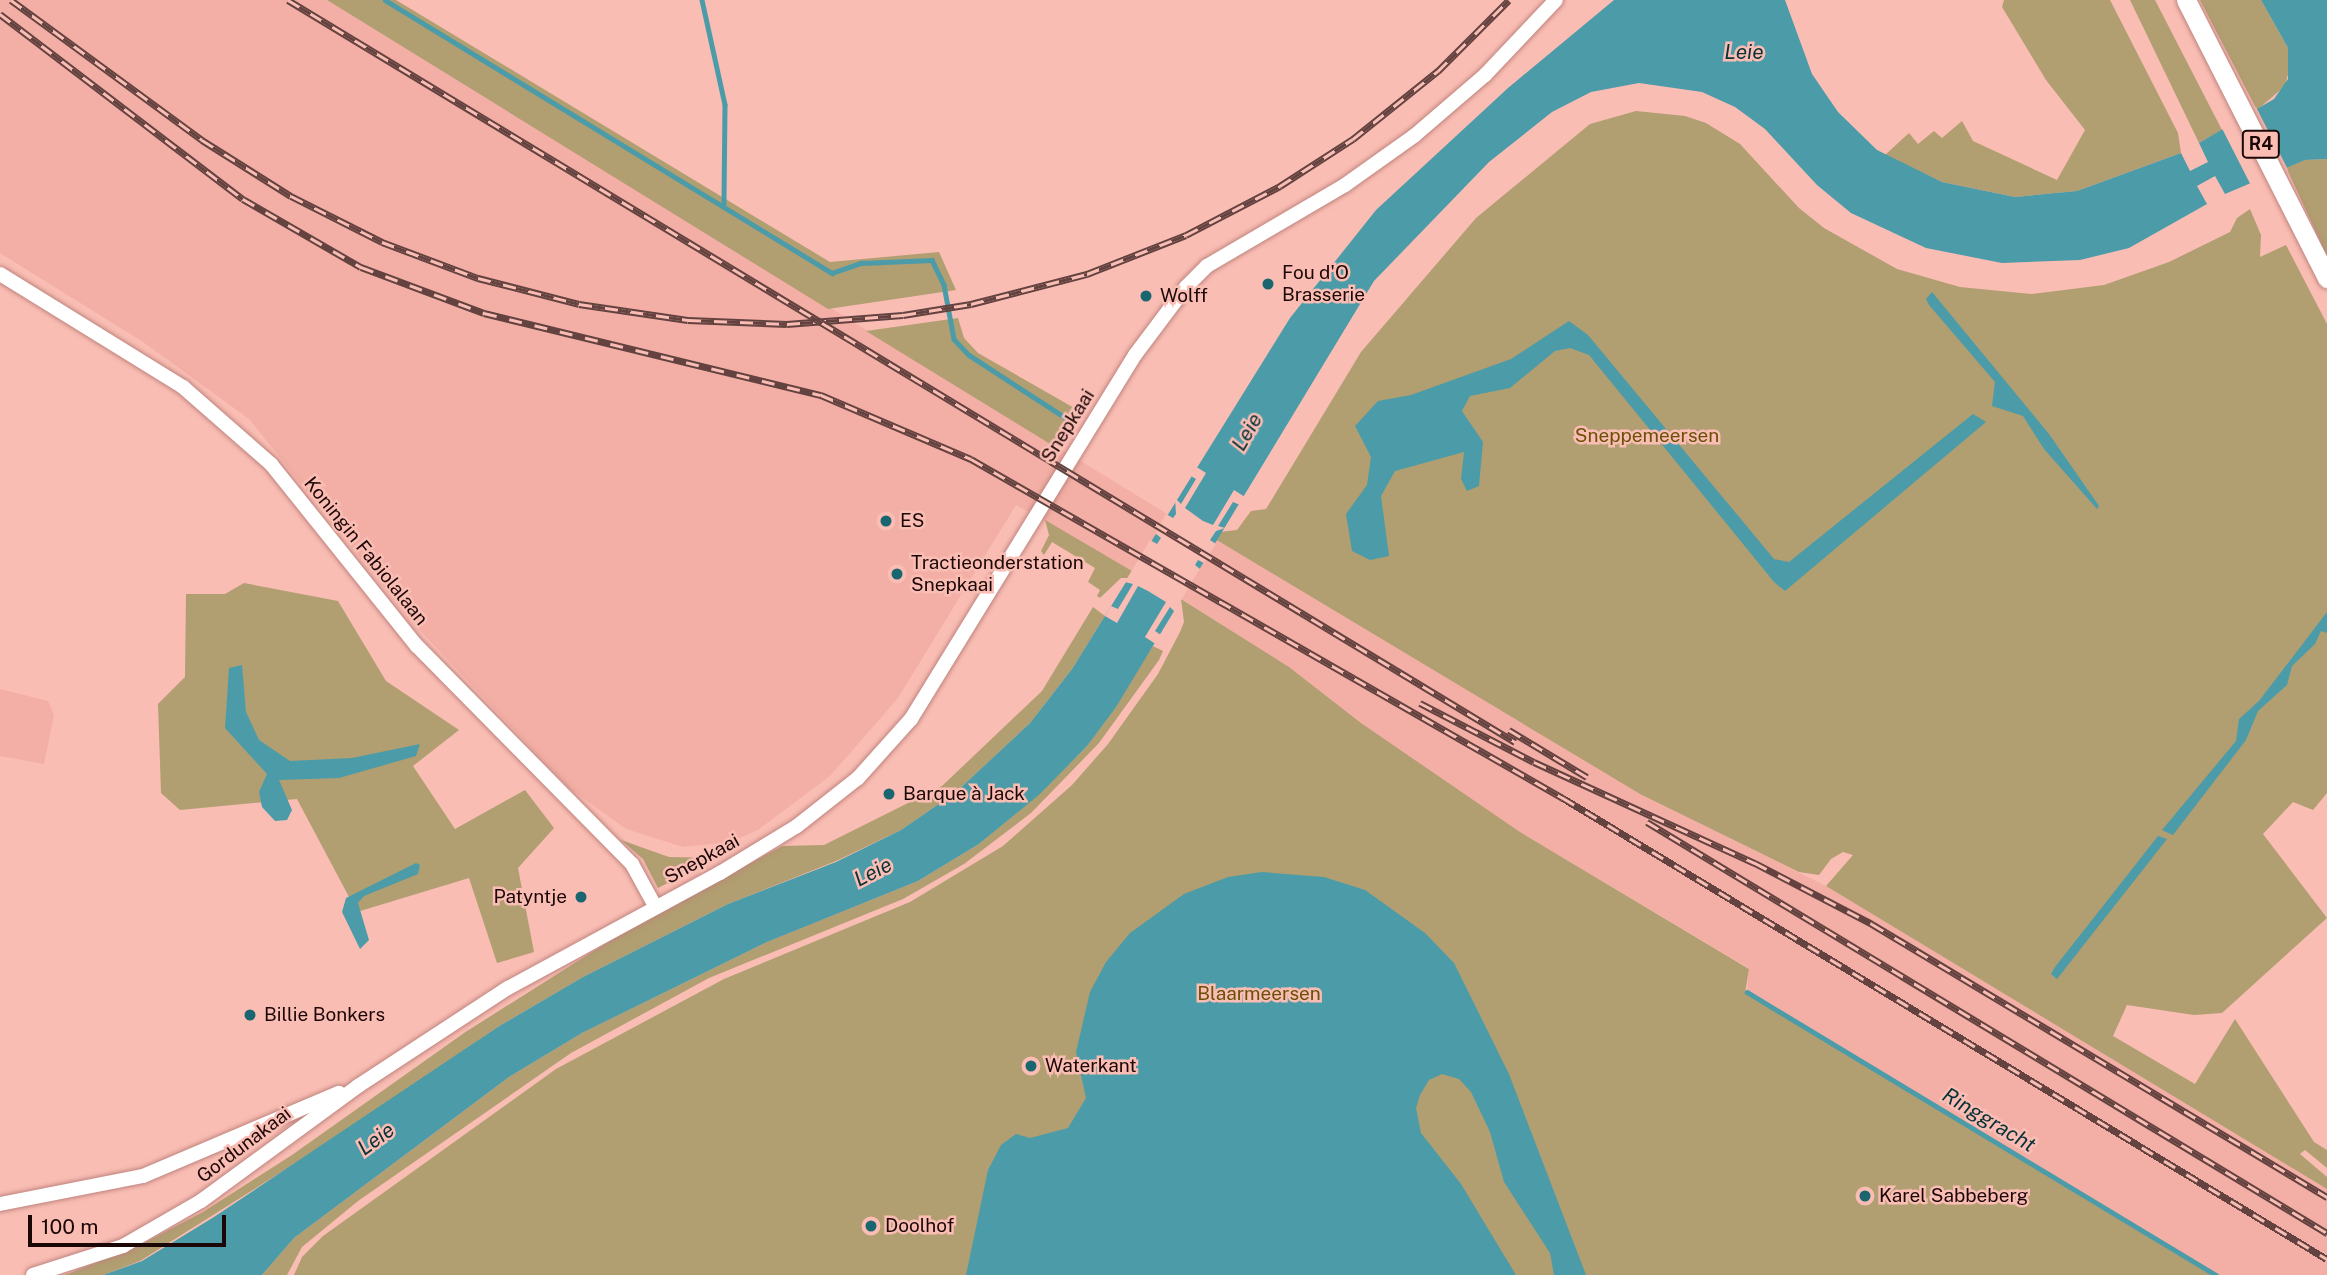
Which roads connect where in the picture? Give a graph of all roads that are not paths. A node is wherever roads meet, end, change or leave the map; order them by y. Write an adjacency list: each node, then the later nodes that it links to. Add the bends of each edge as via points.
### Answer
1 (1556, 0): 5 (street, Snepkaai, via 1485,75 1414,136 1345,185 1208,266 1185,287 1135,355 911,719 858,778 797,826)
2 (2186, 0): 4 (highway, R4)
3 (0, 274): 5 (street, Koningin Fabiolalaan, via 183,387 271,464 417,646 632,864)
4 (2327, 278)
5 (655, 906): 6 (street, Gordunakaai, via 508,988)
6 (358, 1086): 7 (street, Gordunakaai, via 259,1124 188,1159 112,1185); 8 (street, Gordunakaai, via 201,1201 123,1246)
7 (0, 1204)
8 (33, 1275)

